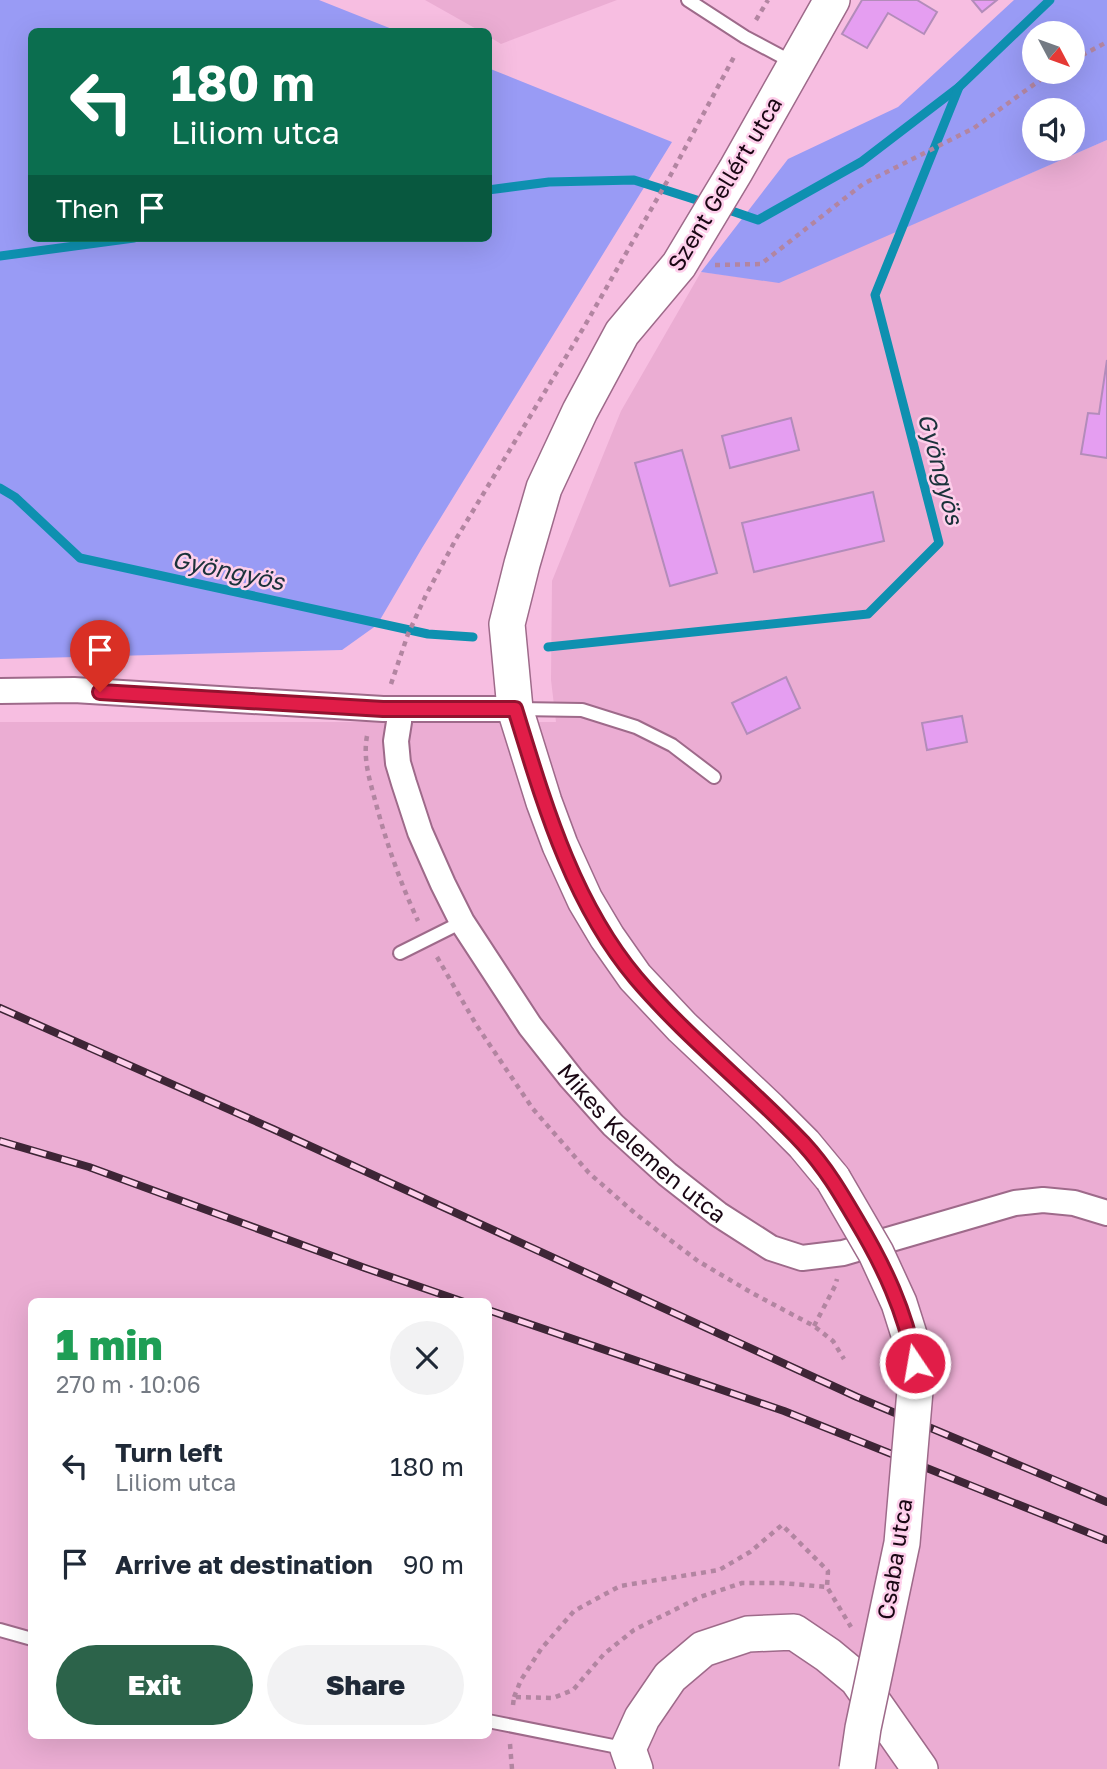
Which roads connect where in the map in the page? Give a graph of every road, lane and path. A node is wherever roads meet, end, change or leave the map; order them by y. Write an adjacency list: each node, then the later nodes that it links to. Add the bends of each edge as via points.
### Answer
1 (688, 0): 4 (lane)
2 (768, 0): 4 (path)
3 (832, 0): 7 (street, Szent Gellért utca)
4 (745, 37): 7 (lane); 10 (path, via 584,327 456,539)
5 (1107, 42): 6 (path)
6 (1085, 54)
7 (796, 64): 9 (street, Szent Gellért utca)
8 (1034, 84): 9 (path, via 974,128 863,184 761,264)
9 (679, 265): 13 (street, Szent Gellért utca, via 622,333 544,488 507,624)
10 (405, 643)
11 (0, 691): 12 (street, via 74,690)
12 (399, 709): 13 (street); 15 (street, Mikes Kelemen utca, via 398,763 420,832)
13 (515, 709): 14 (lane, via 582,710 636,727 672,745); 21 (street, Szent Gellért utca, bridge, via 560,845 607,937 663,1007 833,1178 887,1275)
14 (714, 777)
15 (462, 922): 16 (lane); 17 (street, Mikes Kelemen utca, via 530,1026 612,1125 718,1214 771,1248 803,1258 843,1253 985,1210 1043,1200)
16 (400, 953)
17 (1107, 1213)
18 (698, 1261): 20 (path)
19 (835, 1286): 20 (path)
20 (814, 1326): 22 (path, via 833,1341)
21 (912, 1348): 29 (street, Csaba utca, bridge, via 916,1379 902,1543)
22 (844, 1359)
23 (827, 1587): 26 (path, via 828,1571 782,1525 719,1570 620,1586 574,1611 541,1649)
24 (0, 1630): 25 (lane)
25 (28, 1638)
26 (514, 1697)
27 (492, 1722): 28 (lane)
28 (632, 1759): 30 (street, via 642,1718 670,1677 703,1649 748,1634 794,1632 857,1679)
29 (857, 1769)
30 (920, 1769)

